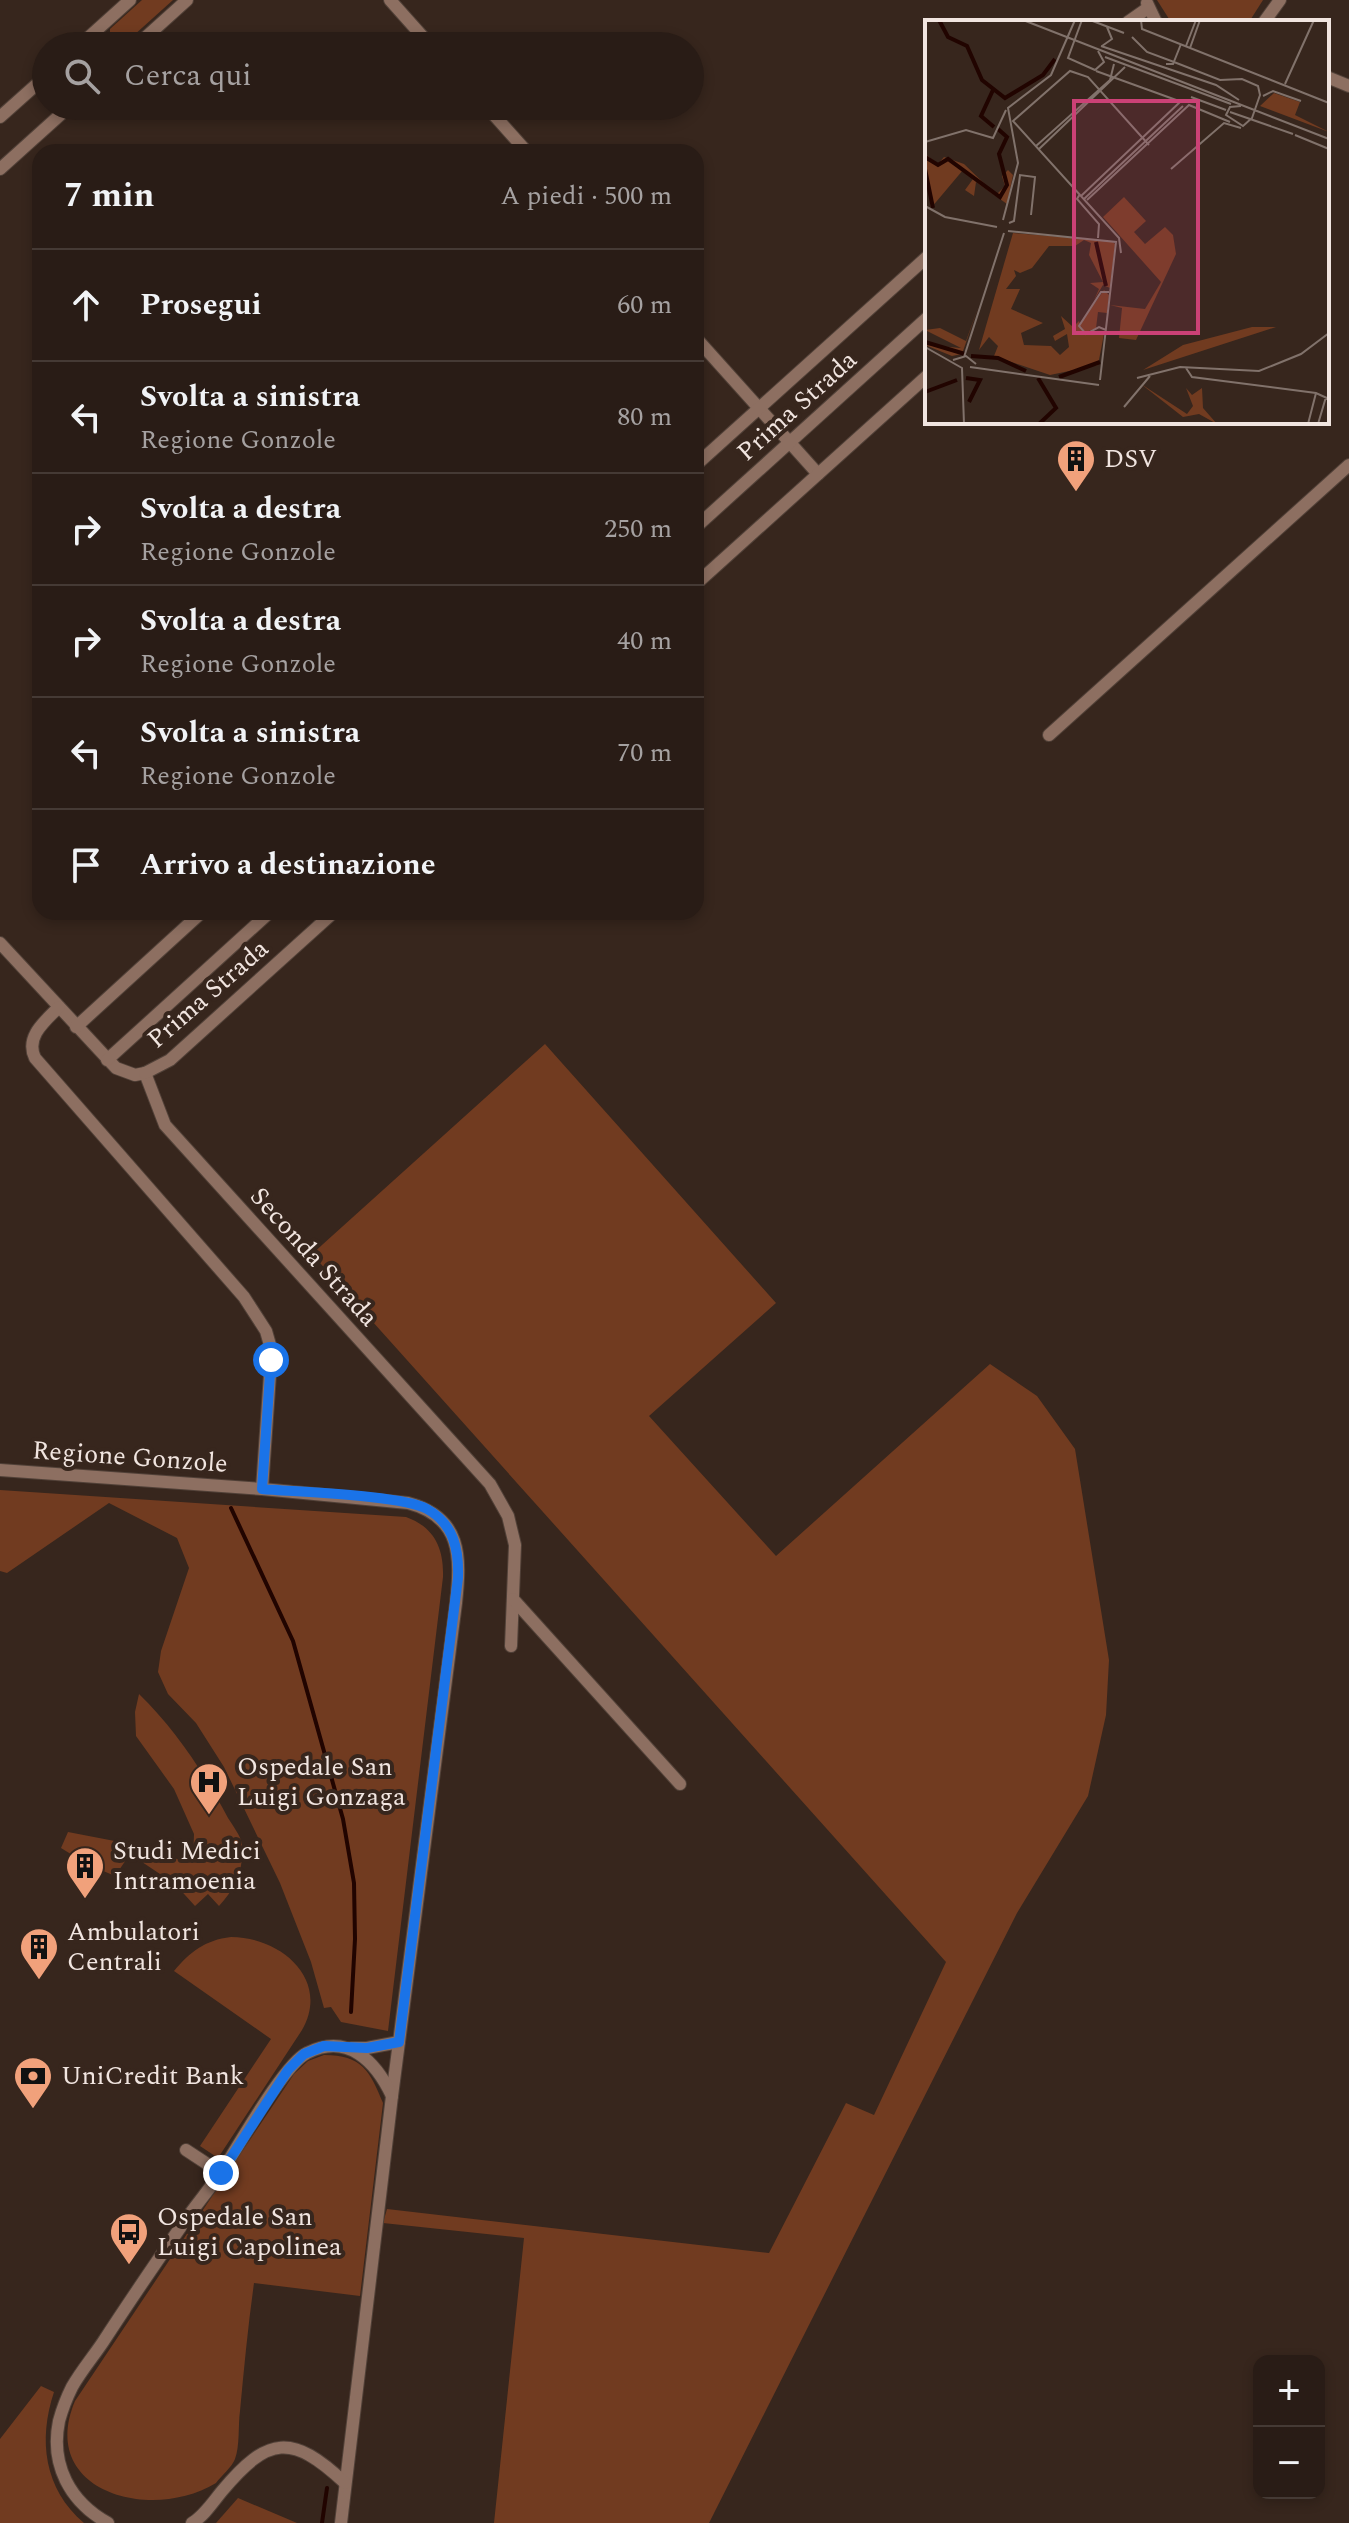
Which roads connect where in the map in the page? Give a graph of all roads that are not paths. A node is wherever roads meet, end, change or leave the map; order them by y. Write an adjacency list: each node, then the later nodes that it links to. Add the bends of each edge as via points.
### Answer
1 (130, 0): 8 (street)
2 (187, 0): 9 (street)
3 (390, 0): 10 (street)
4 (1277, 0): 7 (street)
5 (1147, 4): 6 (street)
6 (1130, 20)
7 (1266, 20)
8 (95, 32)
9 (152, 32)
10 (419, 32)
11 (1329, 78): 12 (street)
12 (1349, 86)
13 (32, 88): 14 (street)
14 (0, 117)
15 (54, 120): 18 (street)
16 (498, 120): 17 (street)
17 (520, 144)
18 (0, 169)
19 (925, 259): 23 (street, Prima Strada)
20 (925, 320): 24 (street, Prima Strada)
21 (704, 347): 23 (street)
22 (925, 378): 27 (street)
23 (759, 408): 24 (street); 25 (street, Prima Strada)
24 (789, 442): 27 (street); 28 (street, Prima Strada)
25 (704, 458)
26 (1349, 465): 30 (street)
27 (818, 474): 29 (street)
28 (704, 520)
29 (704, 577)
30 (1049, 735)
31 (193, 920): 36 (street)
32 (261, 920): 37 (street, Prima Strada)
33 (325, 920): 38 (street, Prima Strada, via 170,1060)
34 (0, 943): 35 (street)
35 (59, 1007): 36 (street); 40 (street, via 32,1040 35,1058 244,1297 266,1331 271,1360)
36 (76, 1027): 37 (street)
37 (107, 1060): 38 (street, via 125,1073)
38 (145, 1073): 41 (street, Seconda Strada, via 165,1125 490,1484 512,1528)
39 (0, 1470): 40 (street, Regione Gonzole)
40 (262, 1489): 44 (street, Regione Gonzole, via 426,1508 456,1545 456,1603)
41 (513, 1599): 42 (street, Seconda Strada); 43 (street)
42 (511, 1646)
43 (680, 1784)
44 (399, 2042): 45 (street); 46 (street, Regione Gonzole)
45 (346, 2048): 46 (street, via 368,2059); 48 (street, via 324,2046 304,2054)
46 (392, 2096): 49 (street, Regione Gonzole)
47 (186, 2150): 48 (street)
48 (221, 2173): 50 (street, via 72,2388 60,2419 57,2455 65,2481 87,2510)
49 (345, 2483): 51 (street, via 310,2454 270,2450 250,2460); 52 (street, Regione Gonzole)
50 (108, 2523)
51 (192, 2523)
52 (341, 2523)

